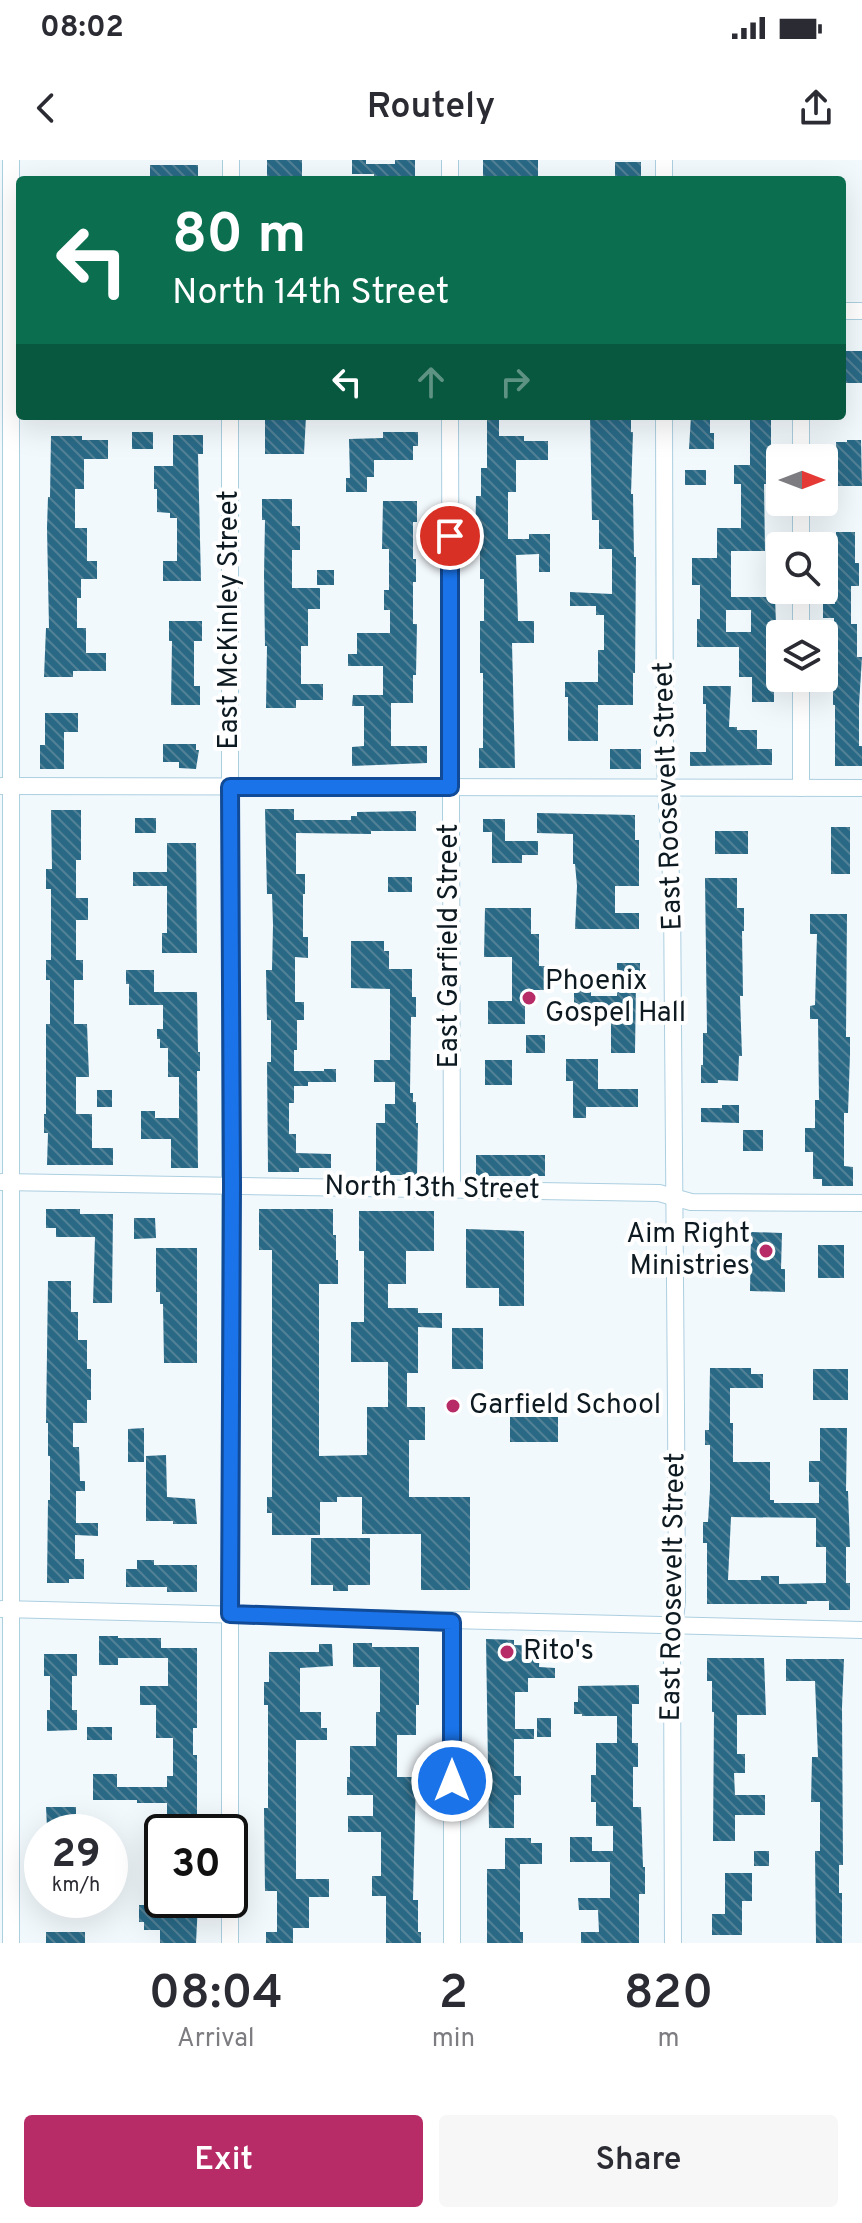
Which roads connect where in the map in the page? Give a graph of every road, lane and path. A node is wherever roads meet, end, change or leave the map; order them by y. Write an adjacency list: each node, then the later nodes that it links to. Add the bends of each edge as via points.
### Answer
1 (11, 160): 2 (street)
2 (10, 306): 9 (street)
3 (230, 420): 10 (street, East McKinley Street)
4 (450, 420): 11 (street, East Garfield Street)
5 (664, 420): 12 (street, East Roosevelt Street)
6 (801, 420): 7 (street)
7 (801, 444)
8 (801, 692): 13 (street)
9 (6, 786): 10 (street); 15 (street)
10 (230, 787): 11 (street); 16 (street, East McKinley Street)
11 (450, 787): 12 (street); 17 (street, East Garfield Street)
12 (666, 788): 13 (street); 18 (street, East Roosevelt Street)
13 (801, 788): 14 (street)
14 (862, 788)
15 (6, 1182): 16 (street, North 13th Street); 20 (street)
16 (232, 1185): 17 (street, North 13th Street); 21 (street, East McKinley Street)
17 (452, 1189): 18 (street, North 13th Street, via 659,1193)
18 (674, 1198): 19 (street, North 13th Street); 23 (street, East Roosevelt Street)
19 (862, 1203)
20 (5, 1609): 21 (street); 27 (street)
21 (230, 1614): 22 (street); 25 (street, East McKinley Street)
22 (452, 1622): 23 (street); 29 (street)
23 (676, 1627): 24 (street); 30 (street, East Roosevelt Street)
24 (862, 1630)
25 (230, 1814)
26 (230, 1918): 28 (street)
27 (11, 1943)
28 (230, 1943)
29 (452, 1943)
30 (673, 1943)

